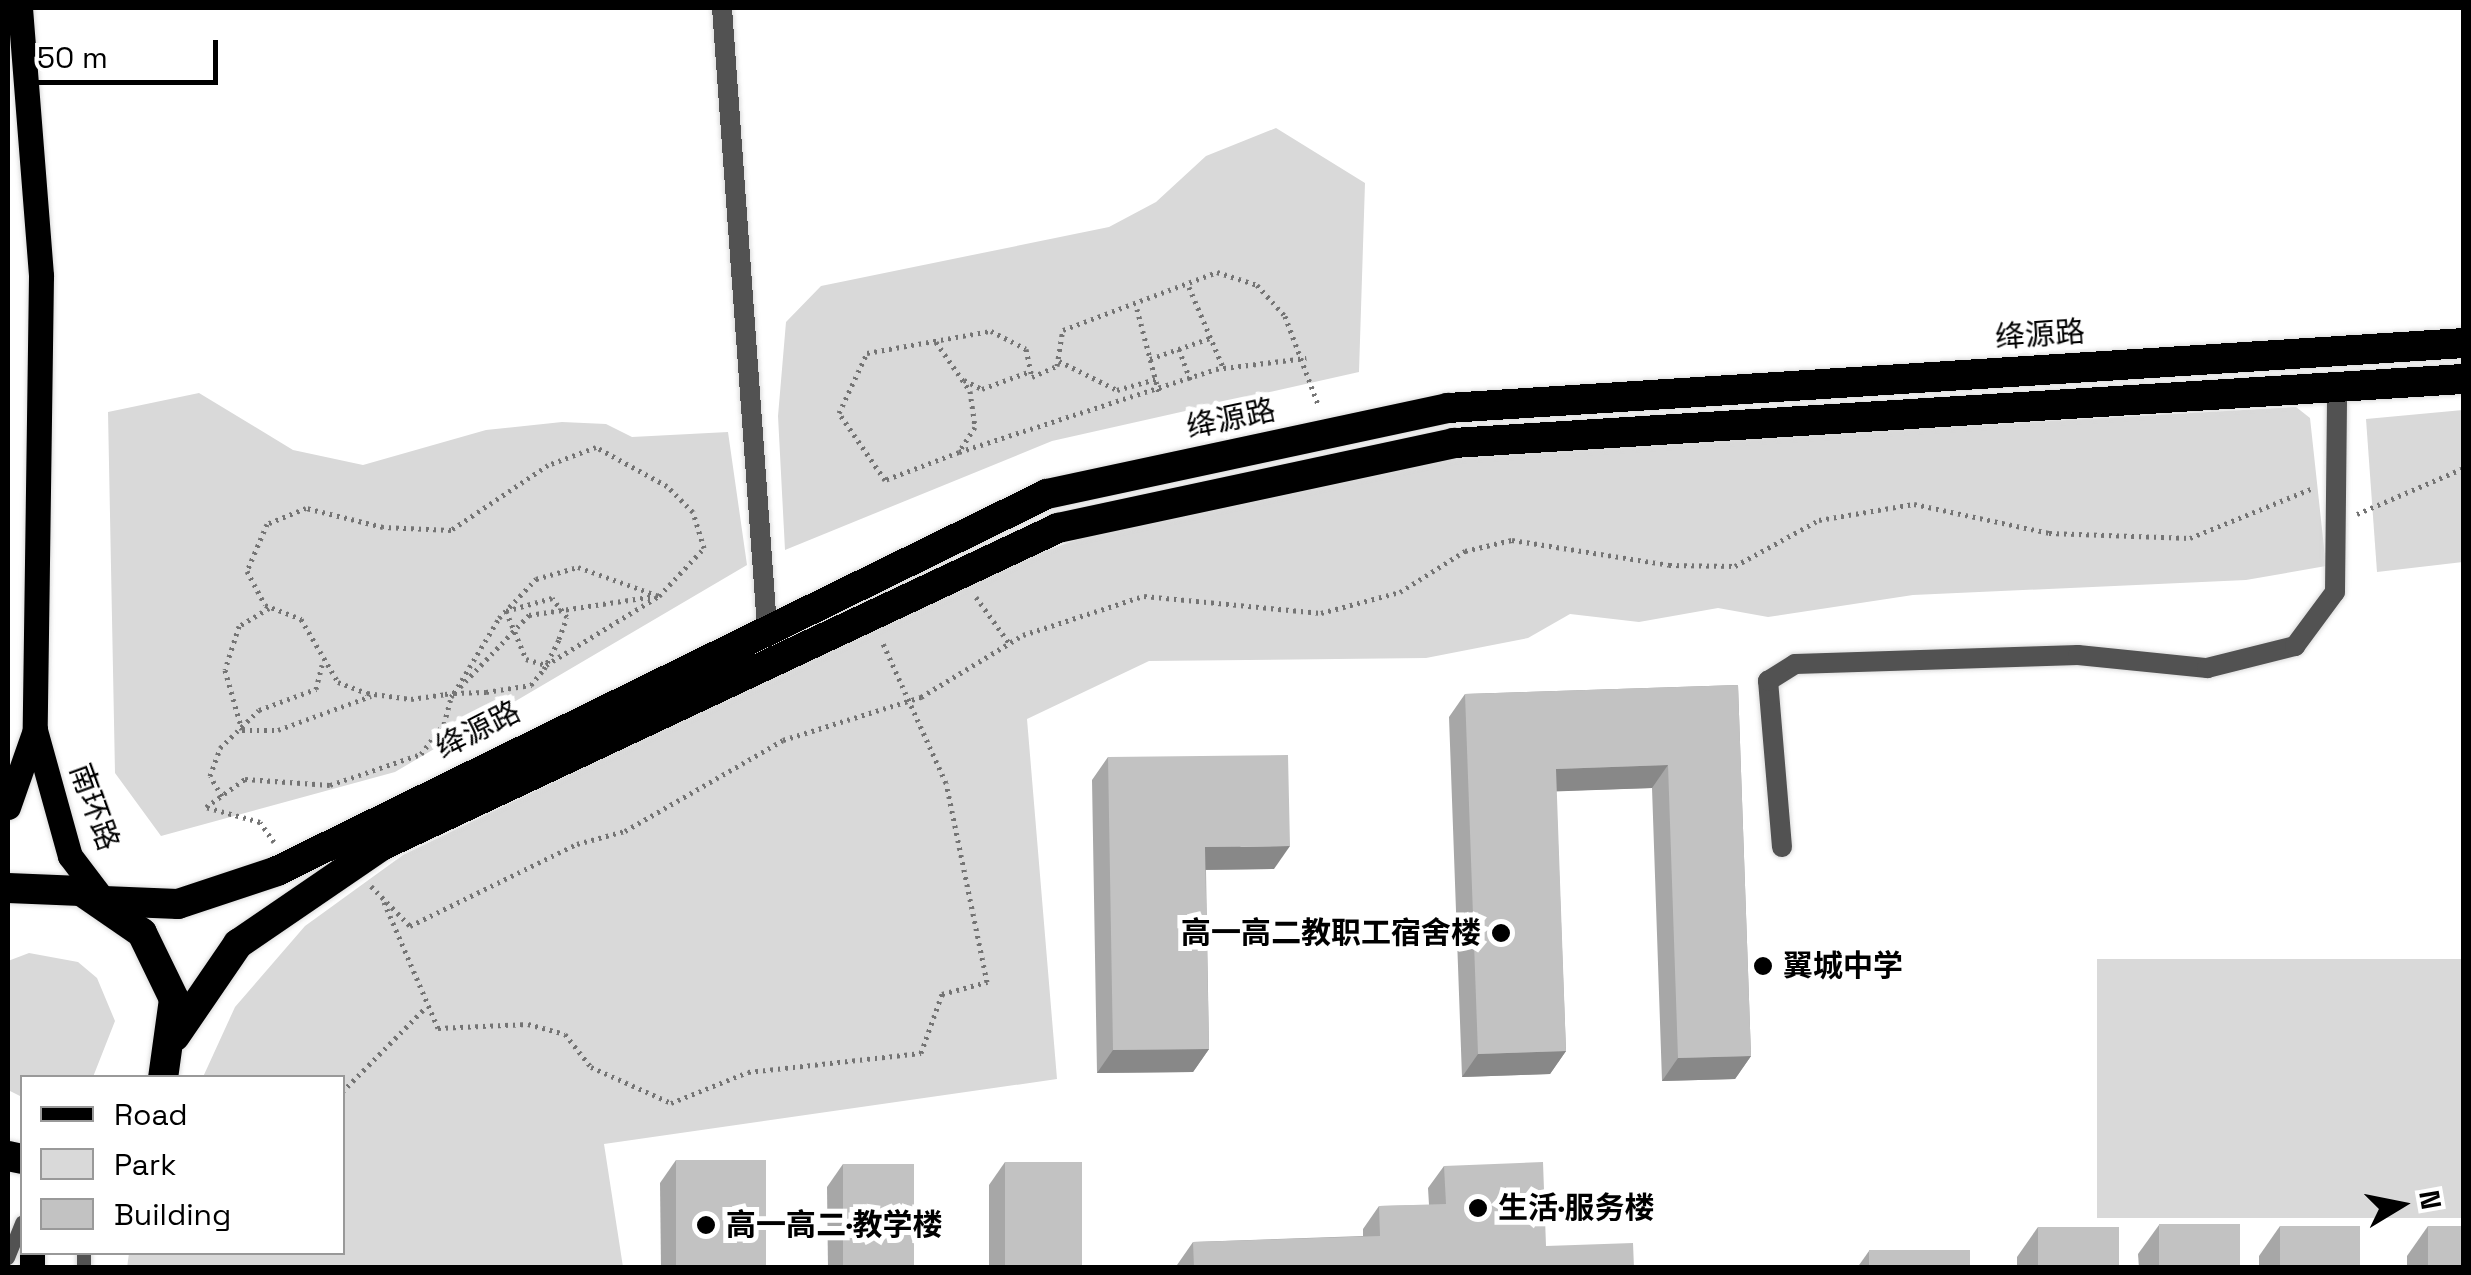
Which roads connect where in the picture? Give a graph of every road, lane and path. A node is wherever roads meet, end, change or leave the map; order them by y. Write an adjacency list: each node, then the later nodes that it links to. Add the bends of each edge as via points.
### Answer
1 (20, 8): 40 (main road, 南环路, via 41,276)
2 (722, 8): 31 (street)
3 (1189, 287): 4 (path); 5 (path); 9 (path, via 1218,272 1258,285)
4 (1137, 309): 10 (path); 11 (path, via 1063,330)
5 (1210, 338): 8 (path); 12 (path)
6 (936, 342): 13 (path, via 991,331 1026,349); 14 (path); 21 (path, via 867,353 840,414 885,480)
7 (2464, 344): 20 (highway, 绛源路, via 1448,408)
8 (1179, 348): 10 (path); 17 (path)
9 (1306, 358): 12 (path); 20 (path)
10 (1150, 359): 15 (path)
11 (1058, 360): 13 (path); 15 (path, via 1117,390)
12 (1224, 368): 17 (path)
13 (1031, 371): 14 (path, via 982,388)
14 (962, 378): 21 (path, via 975,427)
15 (1156, 379): 19 (path)
16 (2464, 379): 18 (highway, 绛源路)
17 (1190, 380): 19 (path)
18 (2336, 387): 23 (street); 25 (highway, 绛源路, via 1454,443 1058,528)
19 (1160, 394): 21 (path)
20 (1326, 434): 31 (highway, 绛源路, via 1047,494)
21 (959, 452)
22 (2464, 468): 24 (path, via 2396,504)
23 (2338, 474): 24 (street); 33 (path, via 2244,524 2190,538 2050,533 1914,504 1819,520 1735,566 1668,566 1564,542 1512,540 1465,551 1360,606 1189,607 1144,596)
24 (2337, 518): 43 (street, via 2335,592 2295,646 2207,668 2078,654 1796,664 1768,681)
25 (959, 575): 30 (highway, 绛源路); 33 (path)
26 (659, 596): 27 (path, via 704,548 693,512 596,446 548,465 451,530 383,527 306,508 267,524 247,572); 28 (path); 29 (path, via 578,567 536,579); 35 (path)
27 (269, 608): 34 (path, via 301,620); 39 (path, via 238,626 224,670)
28 (560, 609): 29 (path, via 552,598); 32 (path, via 529,615); 35 (path, via 567,617)
29 (506, 611): 32 (path); 36 (path)
30 (872, 616): 38 (path); 45 (highway, 绛源路)
31 (767, 627): 44 (highway, 绛源路)
32 (510, 632): 35 (path, via 526,659); 36 (path)
33 (1010, 643): 38 (path)
34 (323, 662): 37 (path, via 338,682); 39 (path, via 316,690)
35 (546, 666): 36 (path, via 531,685)
36 (454, 693): 37 (path); 41 (path, via 421,754 330,785 245,779)
37 (376, 694): 39 (path, via 278,730)
38 (908, 702): 47 (path, via 765,748 624,831 577,844 410,926); 49 (path, via 971,869 987,982 942,994 921,1053 748,1072 671,1103 591,1068 565,1034 528,1024 438,1028)
39 (239, 724): 41 (path, via 210,776)
40 (35, 730): 42 (main road, 南环路); 48 (main road, 南环路, via 70,856)
41 (222, 796): 44 (path, via 206,807 260,822)
42 (8, 808)
43 (1782, 846)
44 (290, 864): 48 (highway, 绛源路, via 178,904)
45 (348, 866): 47 (path); 50 (highway, 绛源路, via 238,944)
46 (8, 888): 48 (highway, 绛源路, via 43,884)
47 (380, 894): 49 (path)
48 (104, 901): 50 (highway, via 157,953)
49 (426, 1007): 52 (path)
50 (175, 1036): 51 (highway)
51 (165, 1075)
52 (345, 1089)
53 (20, 1227): 54 (lane)
54 (8, 1258)

